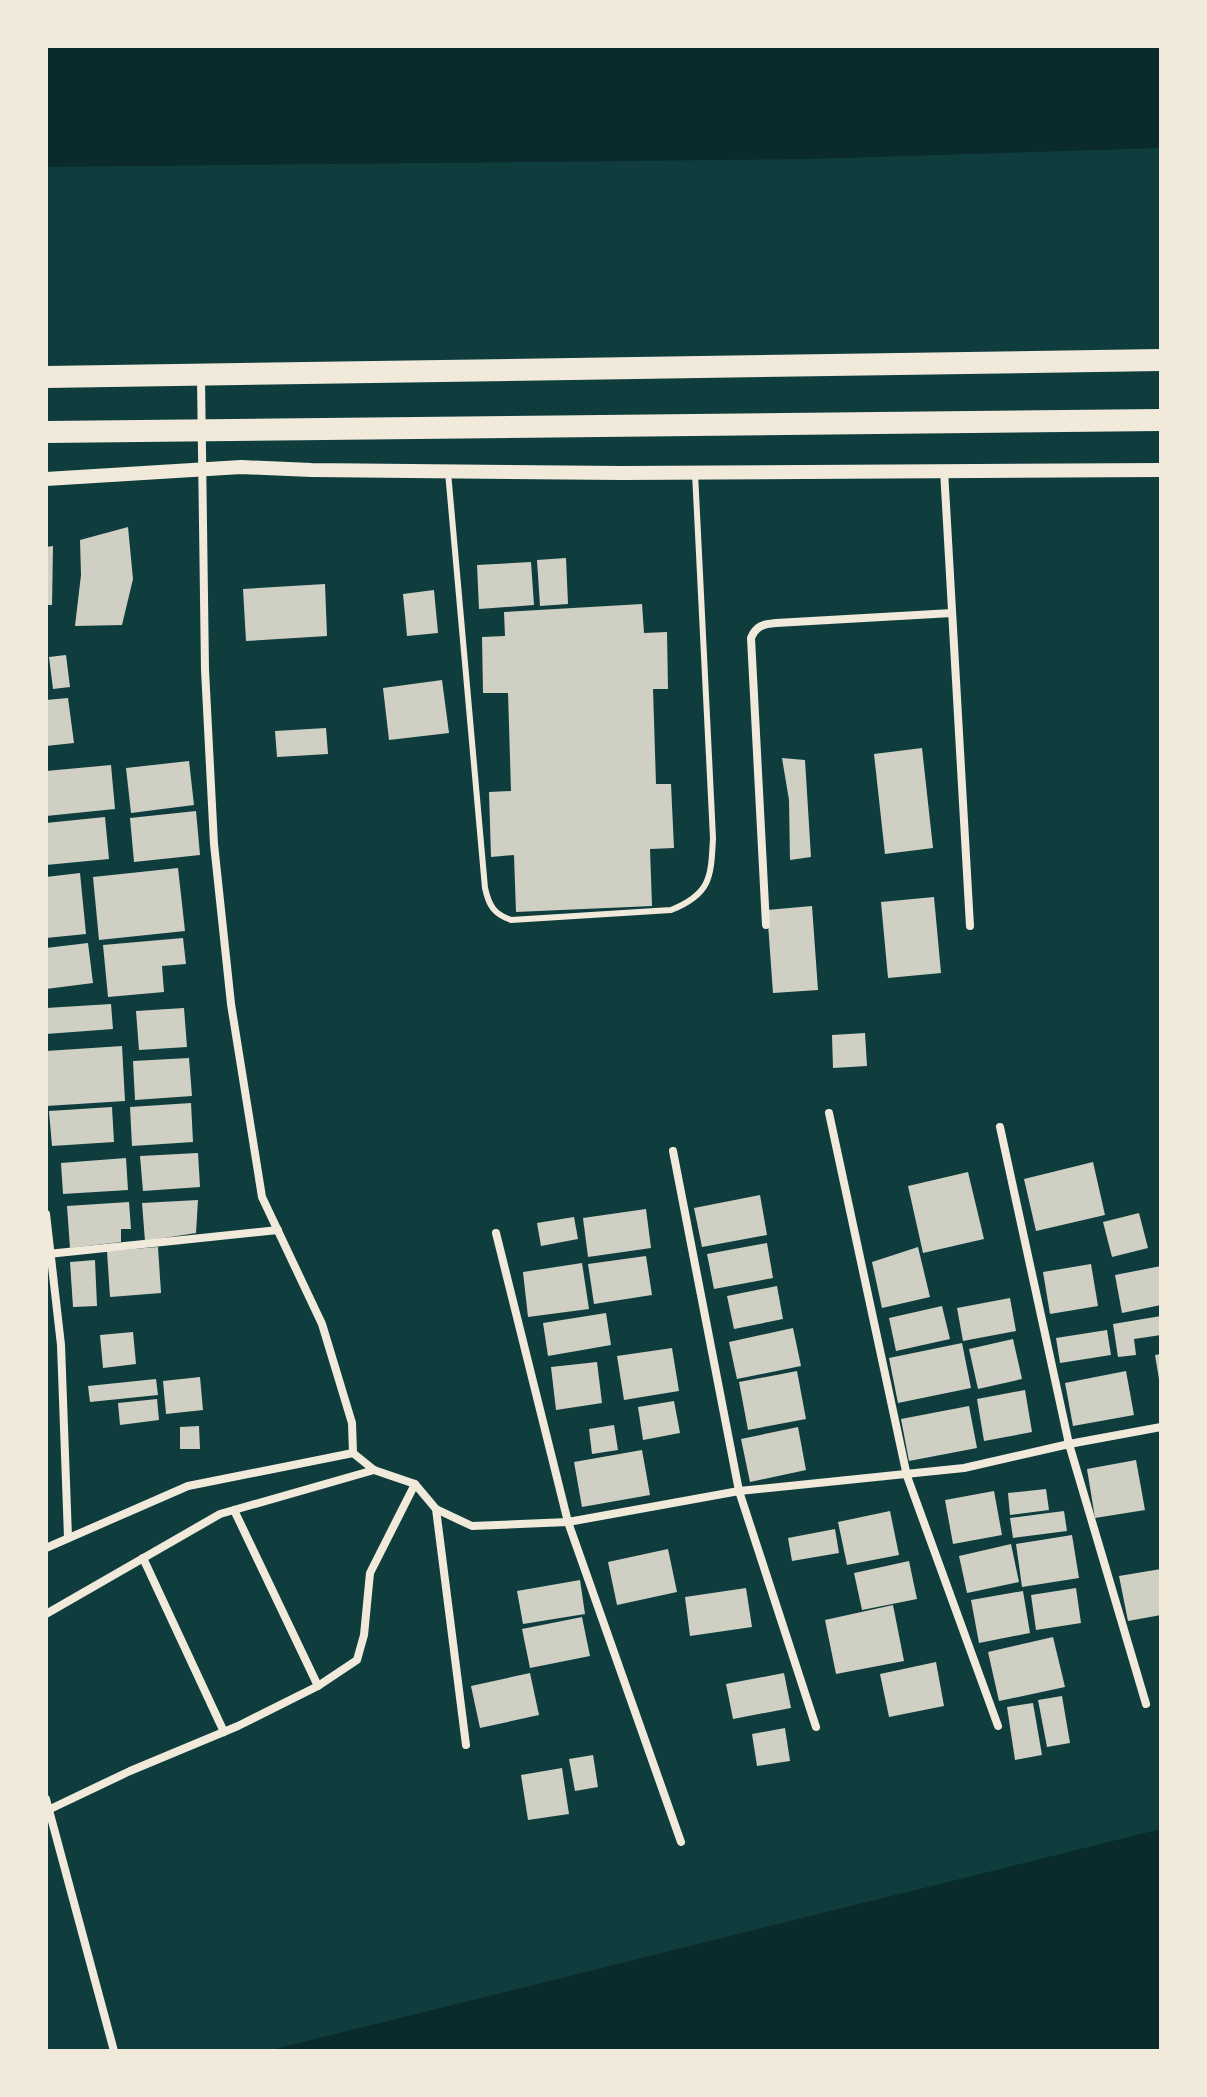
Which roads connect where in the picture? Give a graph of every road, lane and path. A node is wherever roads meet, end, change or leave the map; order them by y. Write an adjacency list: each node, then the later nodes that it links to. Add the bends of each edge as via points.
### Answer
1 (1161, 360): 2 (highway)
2 (201, 374): 3 (highway); 5 (street)
3 (46, 377)
4 (1161, 420): 5 (highway)
5 (203, 430): 6 (highway); 7 (street)
6 (46, 432)
7 (204, 469): 10 (street); 12 (street); 20 (street, via 205,670 214,844 231,1004 262,1197)
8 (944, 470): 9 (street); 11 (street); 13 (street)
9 (1161, 470)
10 (448, 472): 11 (street); 11 (lane, via 485,888 497,915 511,920 671,910 704,889 711,873)
11 (695, 473)
12 (46, 479)
13 (952, 613): 14 (street, via 763,624 755,629 751,638); 15 (street)
14 (766, 925)
15 (970, 926)
16 (829, 1113): 27 (street)
17 (1000, 1127): 24 (street)
18 (673, 1151): 29 (street)
19 (46, 1214): 22 (street)
20 (278, 1230): 22 (street); 25 (street, via 322,1324 352,1423)
21 (496, 1233): 32 (street)
22 (48, 1254): 33 (street, via 61,1345)
23 (1161, 1427): 24 (street)
24 (1069, 1444): 27 (street); 38 (street)
25 (353, 1453): 26 (street); 33 (street, via 188,1486)
26 (374, 1470): 28 (street); 31 (street)
27 (907, 1476): 29 (street); 39 (street)
28 (415, 1484): 30 (street); 37 (street, via 370,1573 357,1660)
29 (739, 1491): 32 (street); 40 (street)
30 (436, 1509): 32 (street, via 472,1526); 42 (street)
31 (234, 1510): 35 (street); 37 (street)
32 (568, 1522): 45 (street)
33 (68, 1537): 34 (street)
34 (46, 1548)
35 (143, 1558): 36 (street); 41 (street)
36 (46, 1614)
37 (318, 1686): 41 (street)
38 (1146, 1704)
39 (998, 1726)
40 (816, 1727)
41 (224, 1732): 44 (street)
42 (466, 1745)
43 (46, 1799): 44 (street)
44 (48, 1810): 46 (street)
45 (681, 1842)
46 (114, 2051)

